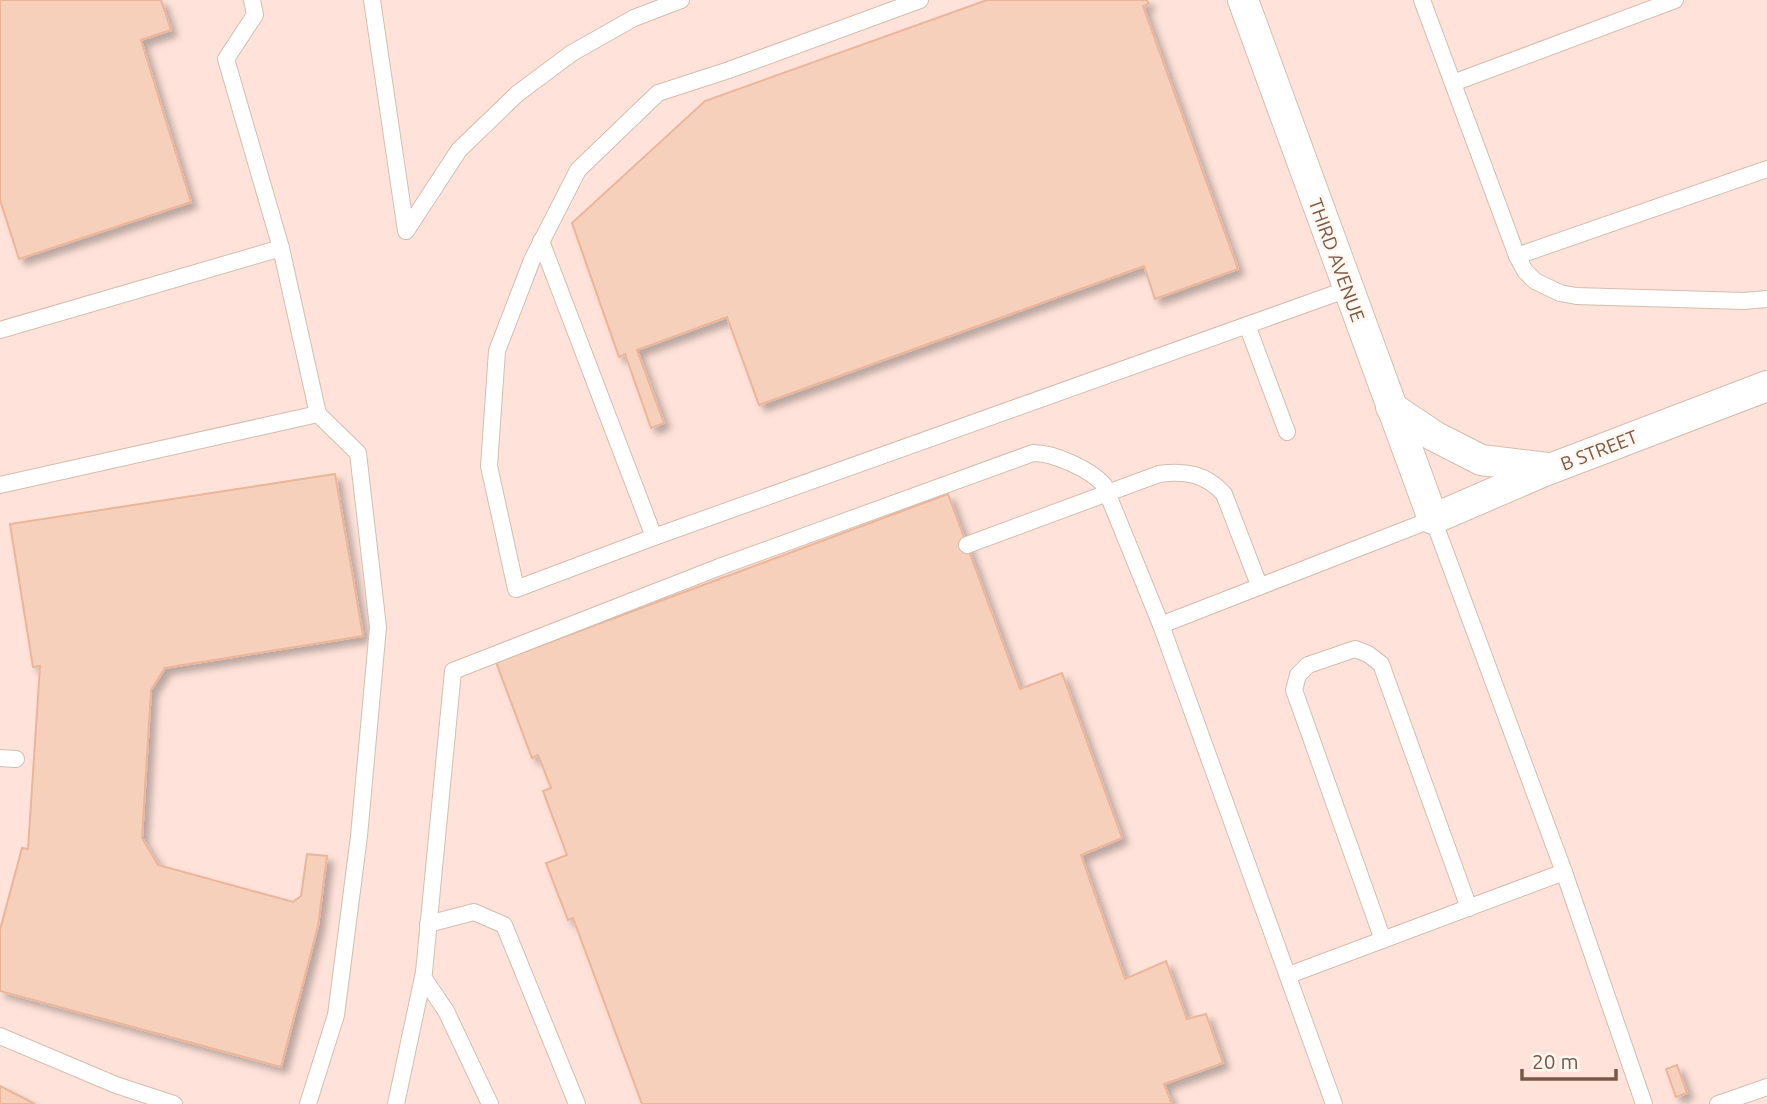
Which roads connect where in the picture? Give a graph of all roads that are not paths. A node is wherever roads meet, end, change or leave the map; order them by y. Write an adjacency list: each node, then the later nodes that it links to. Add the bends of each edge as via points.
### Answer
1 (252, 0): 11 (lane, via 255,15 226,59)
2 (372, 0): 3 (lane, via 406,231 459,150 517,94 572,53 634,18)
3 (681, 0)
4 (920, 0): 10 (lane, via 658,93 578,170)
5 (1243, 0): 13 (street, THIRD AVENUE)
6 (1422, 0): 8 (lane)
7 (1675, 0): 8 (lane)
8 (1453, 83): 12 (lane)
9 (1767, 169): 12 (lane)
10 (541, 241): 25 (lane); 25 (lane, via 497,351 489,466 516,589)
11 (281, 248): 16 (lane); 19 (lane)
12 (1517, 256): 14 (lane, via 1535,281 1576,296)
13 (1348, 289): 15 (lane); 18 (street, THIRD AVENUE)
14 (1767, 299)
15 (1247, 325): 20 (lane); 25 (lane)
16 (0, 330)
17 (1767, 386): 21 (street, B STREET)
18 (1391, 407): 21 (street, via 1481,460); 24 (street, THIRD AVENUE)
19 (318, 414): 22 (lane); 38 (lane, via 358,453 379,627 337,1015)
20 (1287, 432)
21 (1552, 468): 24 (street, B STREET)
22 (0, 485)
23 (1108, 491): 26 (lane); 27 (lane, via 1174,471 1209,481 1230,507); 28 (lane); 31 (lane, via 1098,479 1057,458 1024,454 453,671)
24 (1433, 519): 27 (lane); 29 (lane)
25 (654, 537)
26 (967, 545)
27 (1259, 585): 28 (lane)
28 (1161, 625): 33 (lane)
29 (1564, 872): 30 (lane); 43 (lane)
30 (1469, 908): 32 (lane); 32 (lane, via 1381,664 1354,649 1308,665 1298,675 1294,690)
31 (428, 924): 34 (lane); 41 (lane, via 474,912 503,925)
32 (1383, 940): 33 (lane)
33 (1289, 975): 42 (lane)
34 (423, 977): 39 (lane); 40 (lane, via 446,1011)
35 (0, 1036): 37 (lane, via 116,1086)
36 (1767, 1087): 44 (lane)
37 (174, 1104)
38 (308, 1104)
39 (396, 1104)
40 (490, 1104)
41 (577, 1104)
42 (1334, 1104)
43 (1644, 1104)
44 (1718, 1104)

